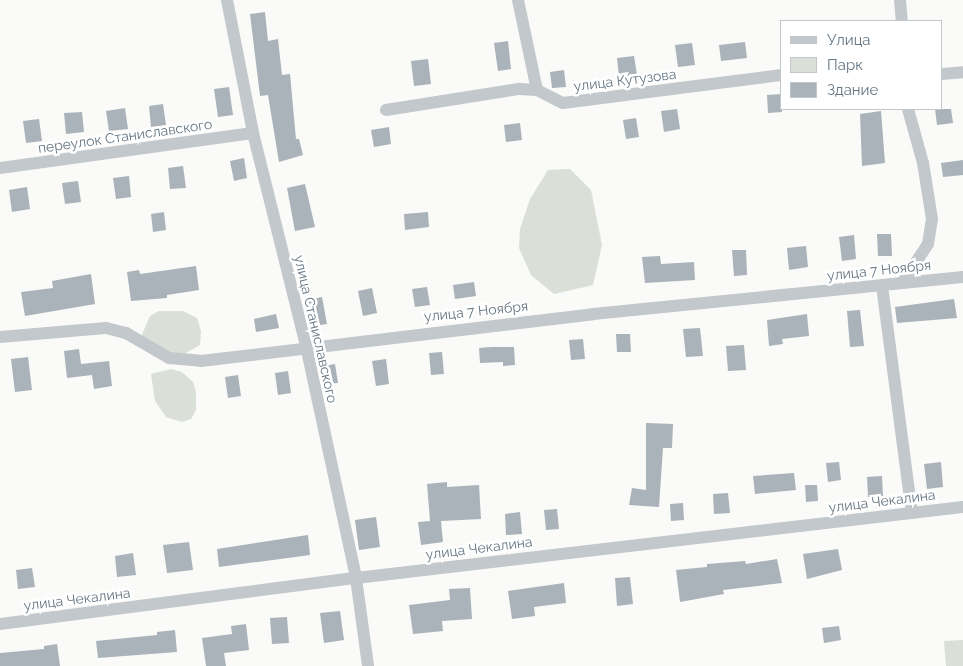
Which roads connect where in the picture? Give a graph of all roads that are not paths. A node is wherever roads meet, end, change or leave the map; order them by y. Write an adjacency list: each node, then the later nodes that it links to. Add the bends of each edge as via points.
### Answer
1 (227, 0): 11 (street, улица Станиславского)
2 (518, 0): 8 (street)
3 (900, 0): 4 (street)
4 (902, 20)
5 (963, 72): 6 (street)
6 (943, 74)
7 (780, 75): 8 (street, улица Кутузова, via 563,104)
8 (537, 90): 9 (street, улица Кутузова, via 519,89)
9 (386, 110)
10 (908, 110): 14 (street, via 923,163 932,219 928,244)
11 (253, 133): 12 (street, переулок Станиславского); 17 (street, улица Станиславского)
12 (0, 168)
13 (963, 277): 14 (street, улица 7 Ноября)
14 (902, 283): 15 (street, улица 7 Ноября)
15 (882, 286): 17 (street, улица 7 Ноября); 19 (street)
16 (0, 338): 17 (street, улица 7 Ноября, via 106,328 126,333 169,358 201,360)
17 (306, 346): 20 (street, улица Станиславского)
18 (963, 507): 19 (street, улица Чекалина)
19 (912, 513): 20 (street, улица Чекалина)
20 (356, 578): 21 (street, улица Чекалина); 22 (street, улица Станиславского)
21 (0, 624)
22 (368, 666)

